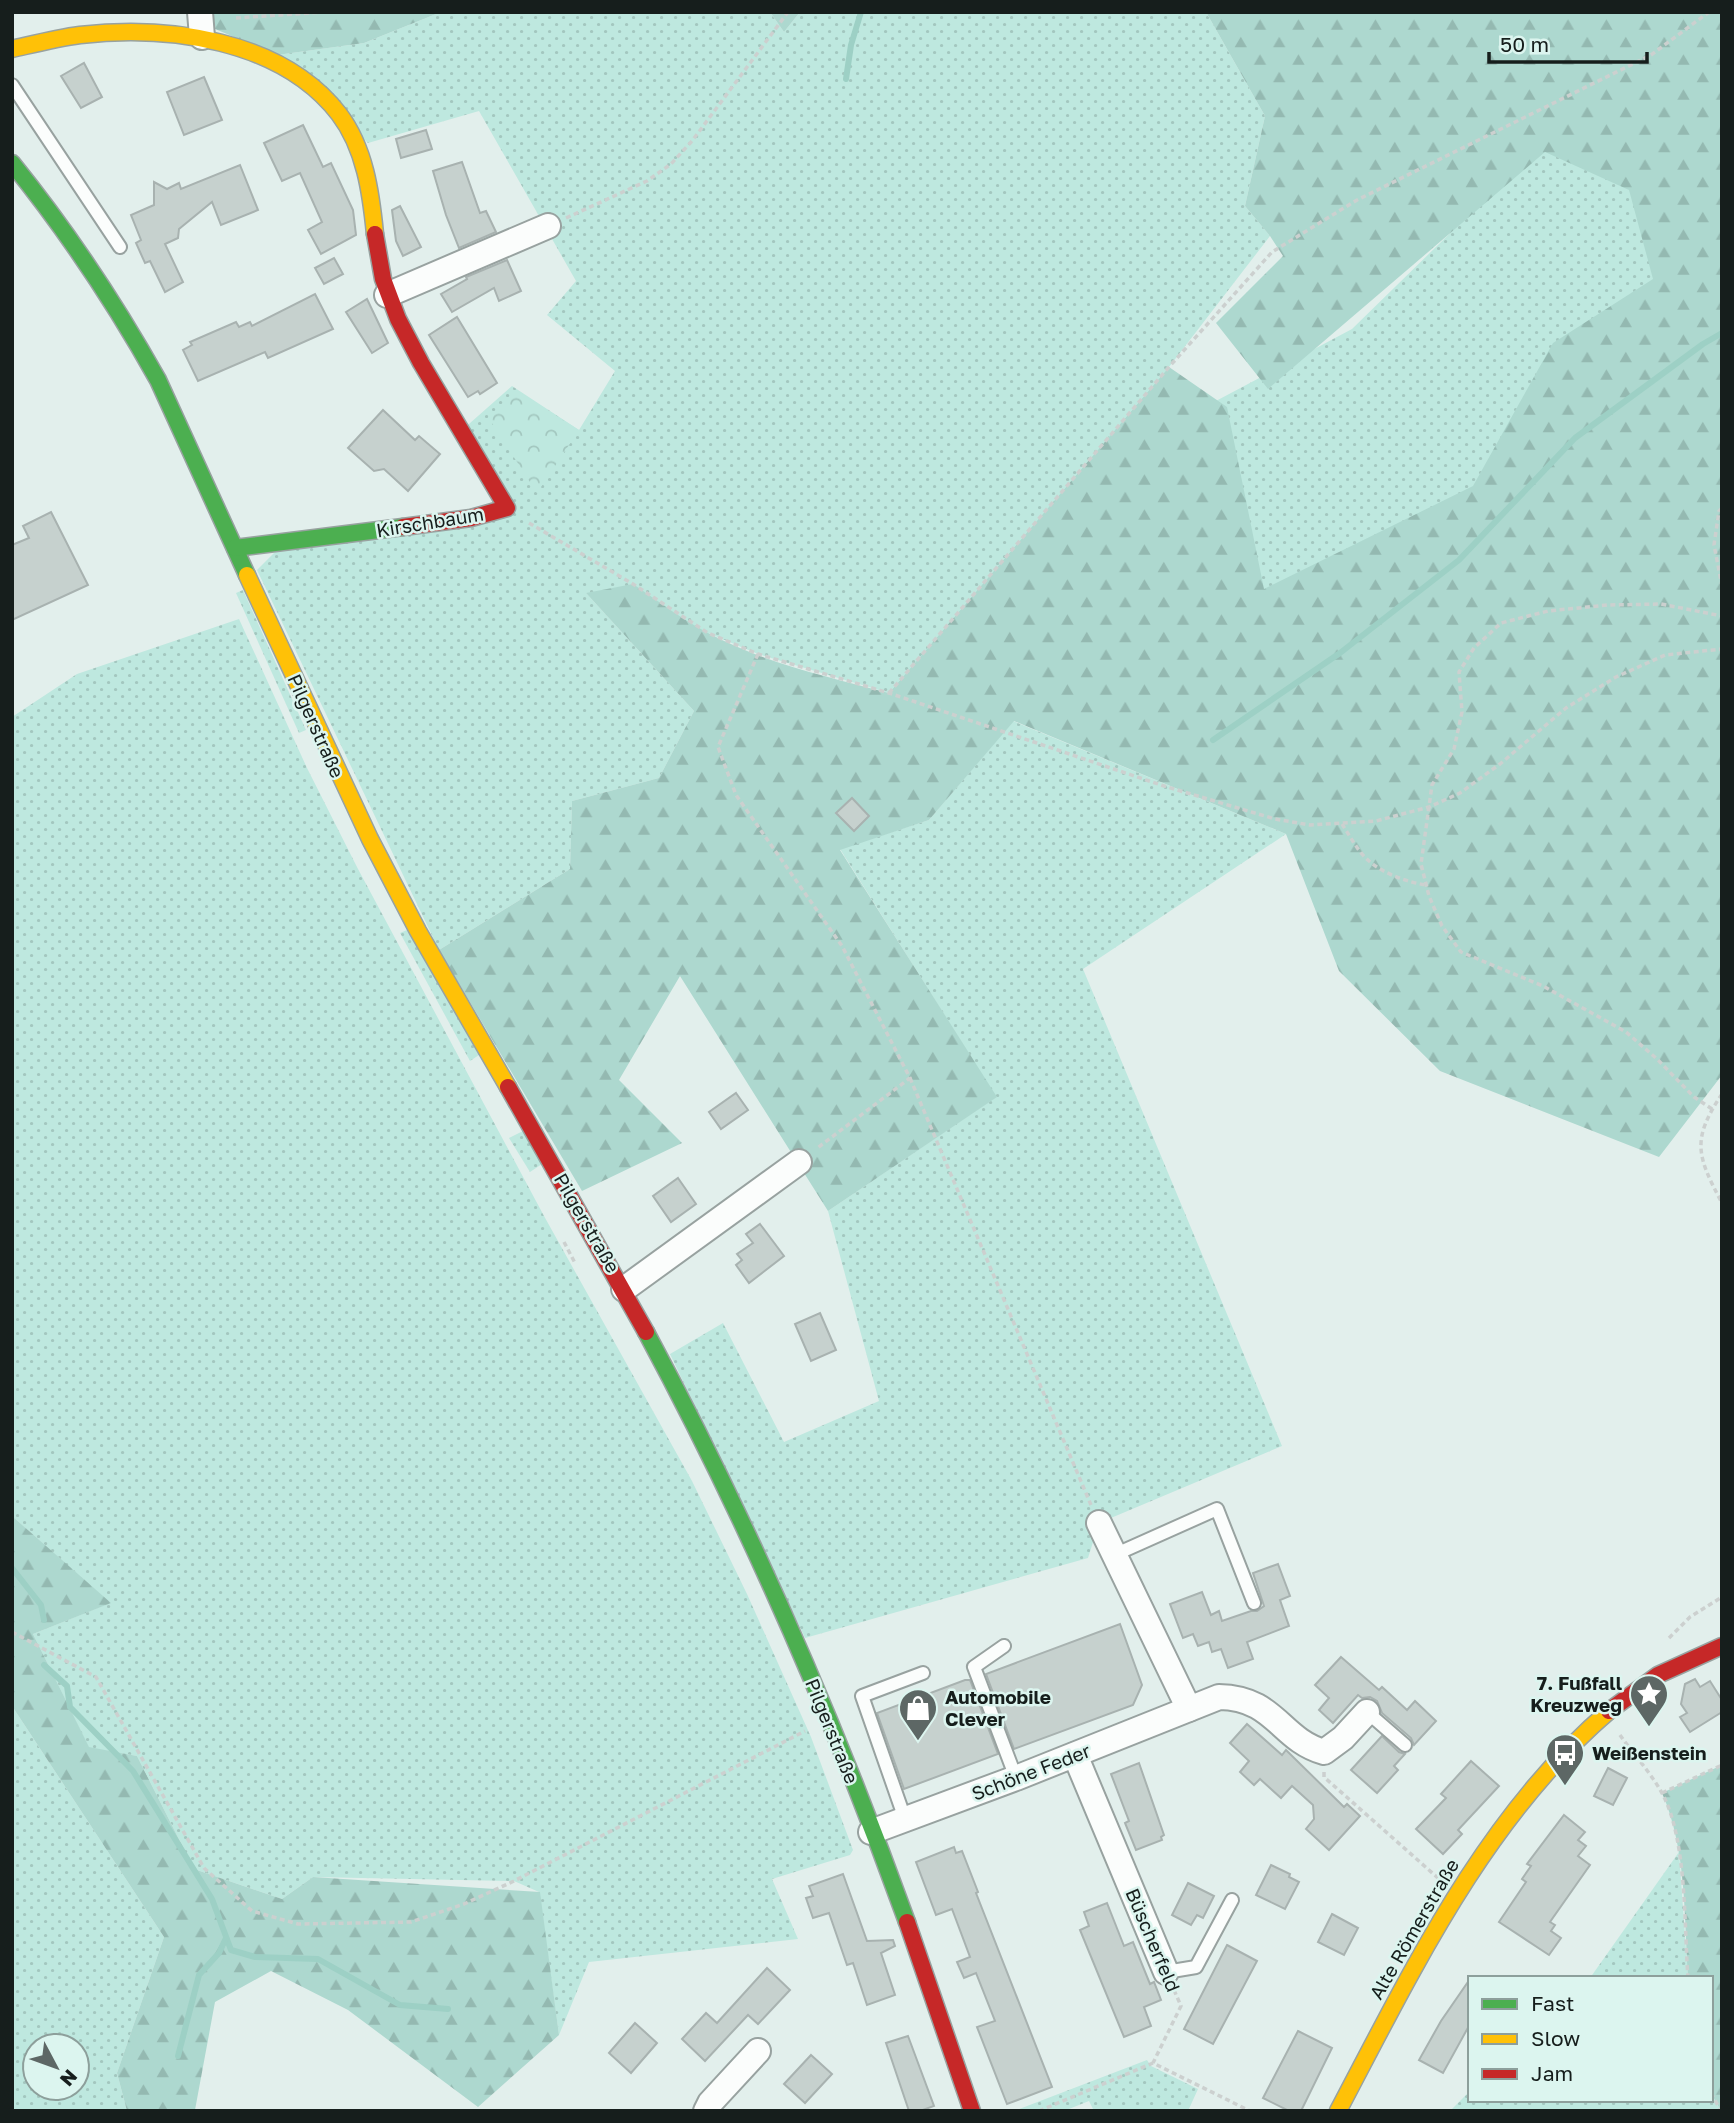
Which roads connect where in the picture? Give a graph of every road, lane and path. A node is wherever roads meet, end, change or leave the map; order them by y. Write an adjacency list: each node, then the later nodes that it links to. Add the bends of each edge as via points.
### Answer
1 (200, 12): 6 (street)
2 (325, 12): 5 (path)
3 (788, 12): 10 (path, via 671,164 647,181)
4 (1709, 12): 20 (path, via 1651,55 1357,200 1272,252)
5 (235, 18)
6 (202, 37): 7 (main road, Kirschbaum, via 79,35); 12 (main road, Kirschbaum, via 270,61 319,93 337,111 361,159)
7 (12, 49)
8 (12, 85): 11 (lane)
9 (12, 163): 15 (main road, Pilgerstraße, via 51,210 132,332)
10 (548, 226): 12 (street)
11 (120, 247)
12 (387, 295): 13 (main road, Kirschbaum, via 407,338)
13 (507, 508): 15 (main road, Kirschbaum, via 471,518); 19 (path, via 708,633)
14 (1722, 508): 16 (path, via 1714,545)
15 (235, 548): 29 (main road, Pilgerstraße, via 383,867)
16 (1722, 586)
17 (1722, 616): 21 (path, via 1661,604 1608,605 1548,611 1501,623 1474,648 1459,672 1462,712 1454,749 1432,785)
18 (1722, 649): 21 (path, via 1665,655 1616,677 1566,708 1460,793)
19 (758, 654): 20 (path); 24 (path, via 718,747 736,795 842,946)
20 (889, 694): 22 (path, via 1275,819)
21 (1430, 807): 22 (path, via 1376,821); 23 (path, via 1421,864)
22 (1342, 824): 23 (path, via 1369,861 1392,875)
23 (1426, 885): 26 (path, via 1442,926 1461,952 1543,986 1626,1032)
24 (911, 1078): 27 (path); 30 (path)
25 (1722, 1094): 26 (path)
26 (1712, 1109): 28 (path, via 1702,1129 1700,1154)
27 (799, 1162): 29 (street, Pilgerstraße)
28 (1722, 1203)
29 (624, 1289): 48 (main road, Pilgerstraße, via 739,1516 795,1639)
30 (1099, 1524): 31 (street)
31 (1114, 1555): 32 (lane, via 1217,1509); 37 (street)
32 (1254, 1603)
33 (12, 1632): 40 (path, via 96,1678 204,1868 252,1911 298,1924 411,1922 464,1905)
34 (1004, 1646): 45 (lane, via 974,1667)
35 (1722, 1646): 39 (main road, via 1651,1679)
36 (923, 1673): 47 (lane, via 862,1696)
37 (1189, 1709): 42 (street, Schöne Feder, via 1219,1697 1239,1697 1263,1709 1307,1747); 43 (street, Schöne Feder)
38 (1367, 1712): 41 (lane); 42 (street)
39 (1604, 1714): 46 (path); 59 (main road, Alte Römerstraße, via 1541,1779 1455,1893)
40 (809, 1729)
41 (1405, 1745)
42 (1324, 1752): 49 (path, via 1324,1777)
43 (1075, 1755): 45 (street, Schöne Feder); 51 (street, Büscherfeld)
44 (1722, 1765): 46 (path)
45 (1016, 1778): 47 (street, Schöne Feder)
46 (1662, 1793): 52 (path, via 1679,1852)
47 (905, 1819): 48 (street, Schöne Feder)
48 (871, 1832): 56 (main road, Pilgerstraße)
49 (1427, 1868)
50 (1232, 1900): 51 (lane, via 1196,1967)
51 (1166, 1972): 54 (path, Büscherfeld, via 1181,2006)
52 (1688, 1976)
53 (758, 2050): 55 (street)
54 (1153, 2063): 57 (path); 58 (path)
55 (706, 2111)
56 (972, 2111)
57 (1039, 2111)
58 (1250, 2111)
59 (1338, 2111)

